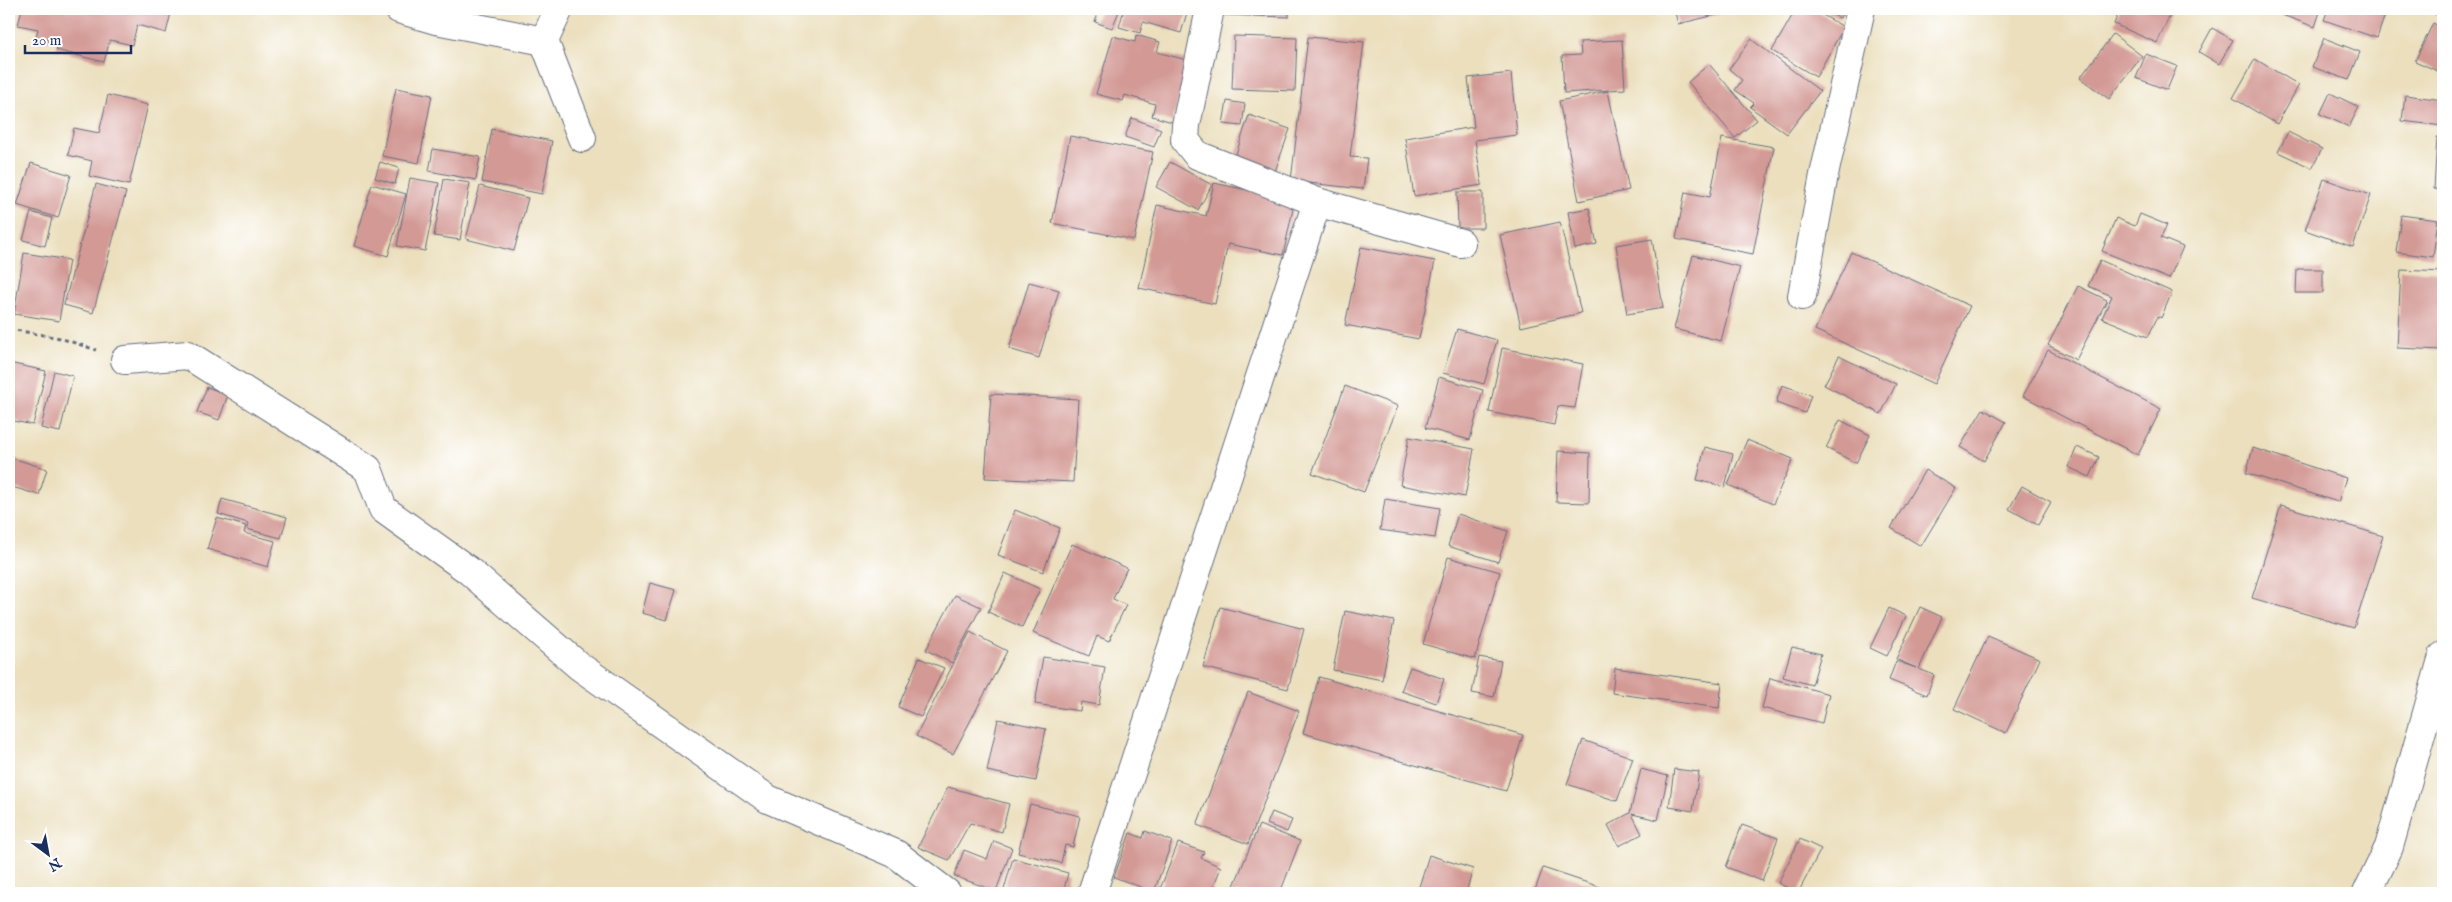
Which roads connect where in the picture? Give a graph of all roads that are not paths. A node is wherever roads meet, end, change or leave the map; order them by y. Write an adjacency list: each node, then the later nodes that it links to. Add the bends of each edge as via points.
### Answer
1 (399, 9): 5 (street, via 436,20)
2 (559, 9): 5 (street)
3 (1210, 9): 7 (street, via 1185,140 1197,156)
4 (1861, 9): 9 (street, via 1824,175)
5 (544, 40): 6 (street)
6 (582, 138)
7 (1316, 202): 8 (street); 13 (street)
8 (1461, 243)
9 (1802, 296)
10 (125, 360): 12 (street, via 188,355 368,469 383,509 468,570 579,666 768,799 896,854)
11 (2443, 656): 14 (street, via 2388,847)
12 (947, 893)
13 (1092, 893)
14 (2367, 893)

